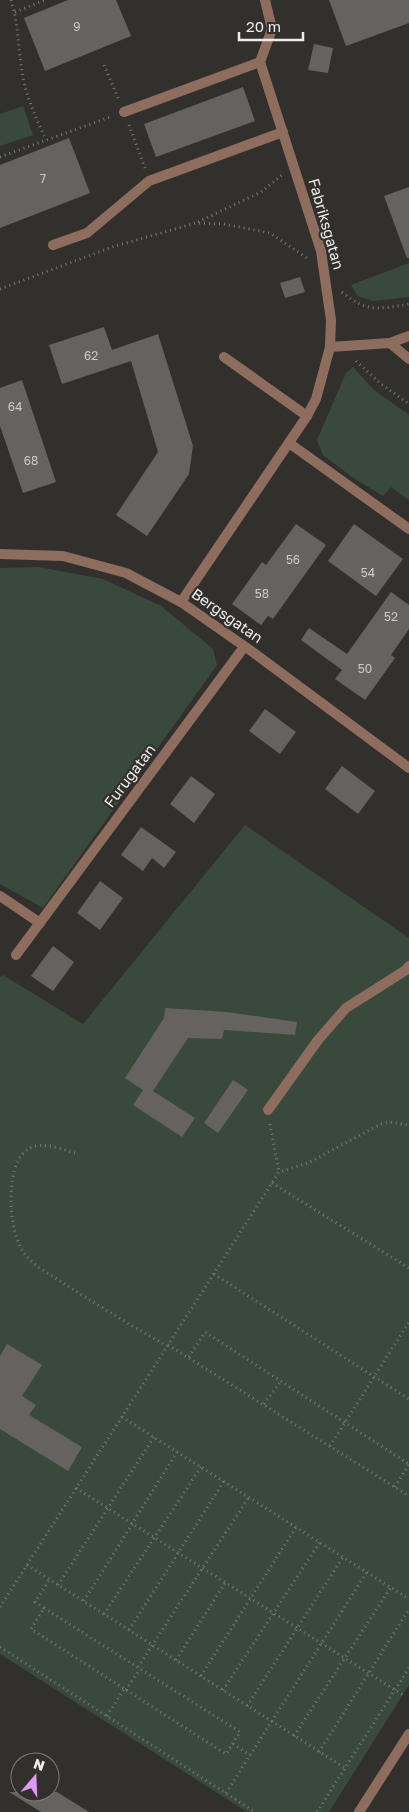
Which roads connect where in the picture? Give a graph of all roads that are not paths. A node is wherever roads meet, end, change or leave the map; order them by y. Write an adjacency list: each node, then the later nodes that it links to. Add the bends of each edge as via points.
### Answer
1 (265, 0): 2 (street, via 272,29)
2 (260, 62): 3 (street); 4 (street, Fabriksgatan)
3 (124, 112)
4 (282, 132): 5 (street, via 149,180 87,233); 8 (street, Fabriksgatan, via 321,251 329,295)
5 (53, 245)
6 (409, 336): 7 (street)
7 (390, 343): 8 (street); 10 (street)
8 (330, 347): 11 (street, Fabriksgatan)
9 (224, 357): 11 (street)
10 (409, 360)
11 (308, 416): 12 (street, Fabriksgatan)
12 (289, 443): 13 (street); 15 (street, Fabriksgatan)
13 (409, 529)
14 (0, 554): 15 (street, Bergsgatan, via 63,556 79,560 126,573)
15 (181, 602): 16 (street, Bergsgatan)
16 (244, 647): 17 (street, Bergsgatan); 19 (street, Furugatan)
17 (409, 768)
18 (0, 896): 19 (street)
19 (40, 923): 20 (street, Furugatan)
20 (16, 955)
21 (409, 966): 22 (street, via 346,1008 318,1040)
22 (268, 1110)
23 (409, 1734): 24 (street)
24 (359, 1812)

